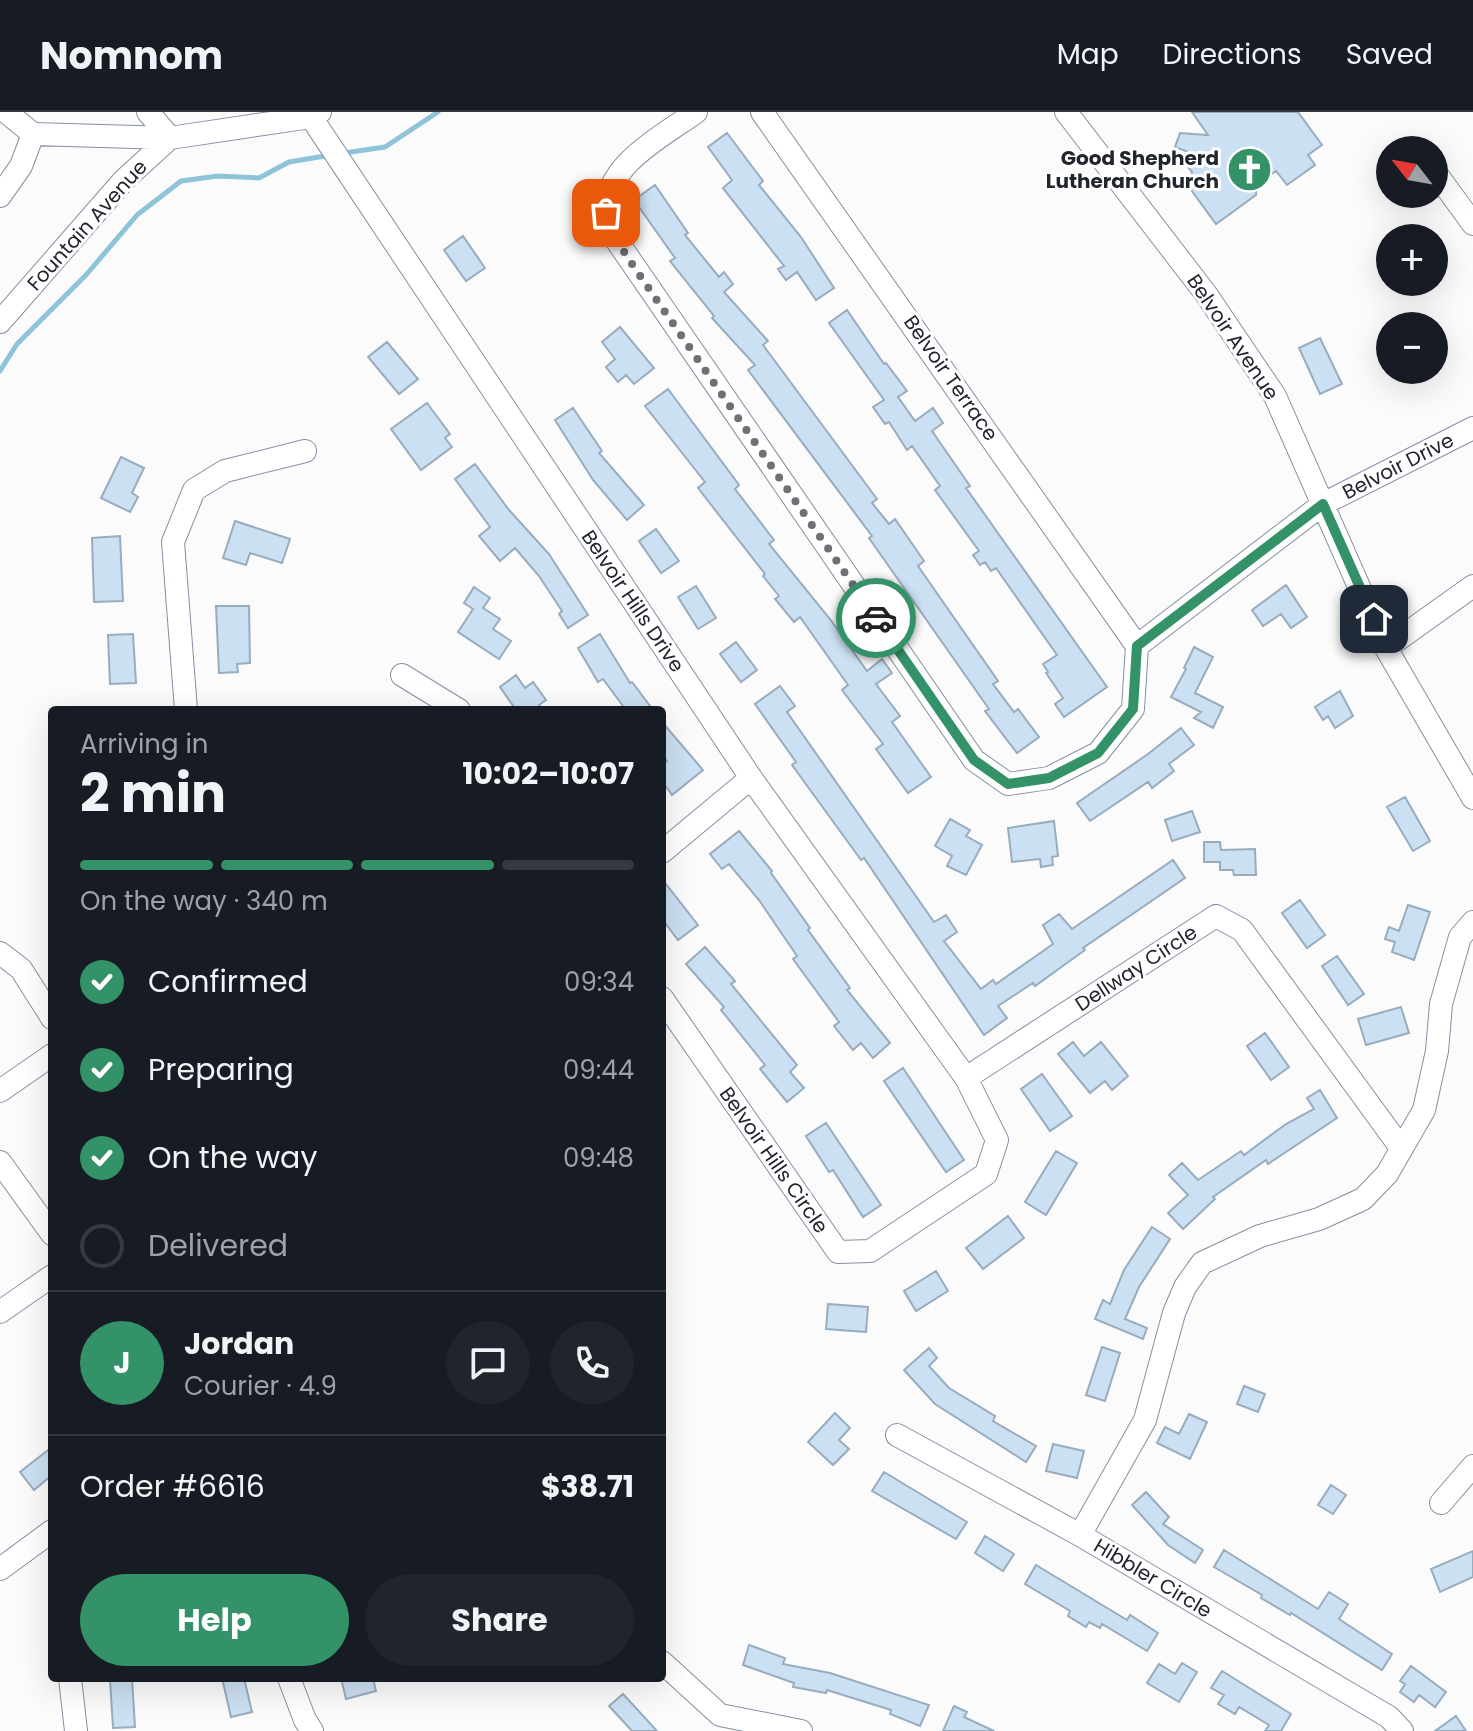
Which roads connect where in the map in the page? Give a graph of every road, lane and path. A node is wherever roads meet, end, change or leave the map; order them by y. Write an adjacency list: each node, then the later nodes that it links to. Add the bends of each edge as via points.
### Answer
1 (6, 112): 7 (street)
2 (148, 112): 8 (street)
3 (696, 112): 17 (street, via 633,159 612,184 606,213 617,241 974,760 1008,784 1049,778 1098,753 1133,709)
4 (762, 112): 17 (street, Belvoir Terrace)
5 (1066, 112): 15 (street, Belvoir Avenue, via 1206,294 1275,396)
6 (316, 114): 8 (street); 22 (street, Belvoir Hills Drive)
7 (33, 134): 8 (street); 10 (street, via 21,166)
8 (170, 138): 12 (street, Fountain Avenue, via 124,180)
9 (1448, 190): 11 (street)
10 (0, 196)
11 (1473, 224)
12 (0, 322)
13 (1473, 428): 15 (street, Belvoir Drive)
14 (305, 451): 20 (street, via 225,471 194,490 173,542)
15 (1323, 504): 17 (street, Belvoir Drive); 18 (street, Belvoir Avenue)
16 (1473, 586): 18 (street)
17 (1137, 646)
18 (1386, 648): 23 (street, Belvoir Avenue)
19 (402, 675): 21 (street)
20 (186, 706)
21 (452, 706)
22 (751, 778): 24 (street); 30 (street, Belvoir Hills Drive)
23 (1473, 798)
24 (666, 849)
25 (1473, 922): 32 (street, via 1460,937 1441,1004 1424,1110)
26 (0, 953): 28 (street, via 21,969)
27 (666, 1004): 30 (street, Belvoir Hills Circle, via 838,1252 870,1251 986,1174 997,1140)
28 (48, 1012)
29 (48, 1058): 31 (street)
30 (966, 1078): 32 (street, Dellway Circle, via 1216,916 1242,930)
31 (0, 1091)
32 (1401, 1148): 41 (street, via 1387,1174 1363,1199 1202,1263 1174,1313 1145,1420)
33 (0, 1162): 34 (street)
34 (48, 1228)
35 (48, 1279): 36 (street)
36 (0, 1312)
37 (897, 1435): 41 (street, Hibbler Circle)
38 (1473, 1466): 39 (street)
39 (1441, 1503)
40 (48, 1534): 42 (street)
41 (1080, 1535): 49 (street, Hibbler Circle, via 1389,1717)
42 (0, 1569)
43 (666, 1666): 48 (street, via 720,1715)
44 (70, 1682): 46 (street)
45 (291, 1682): 47 (street)
46 (76, 1731)
47 (312, 1731)
48 (801, 1731)
49 (1402, 1731)

